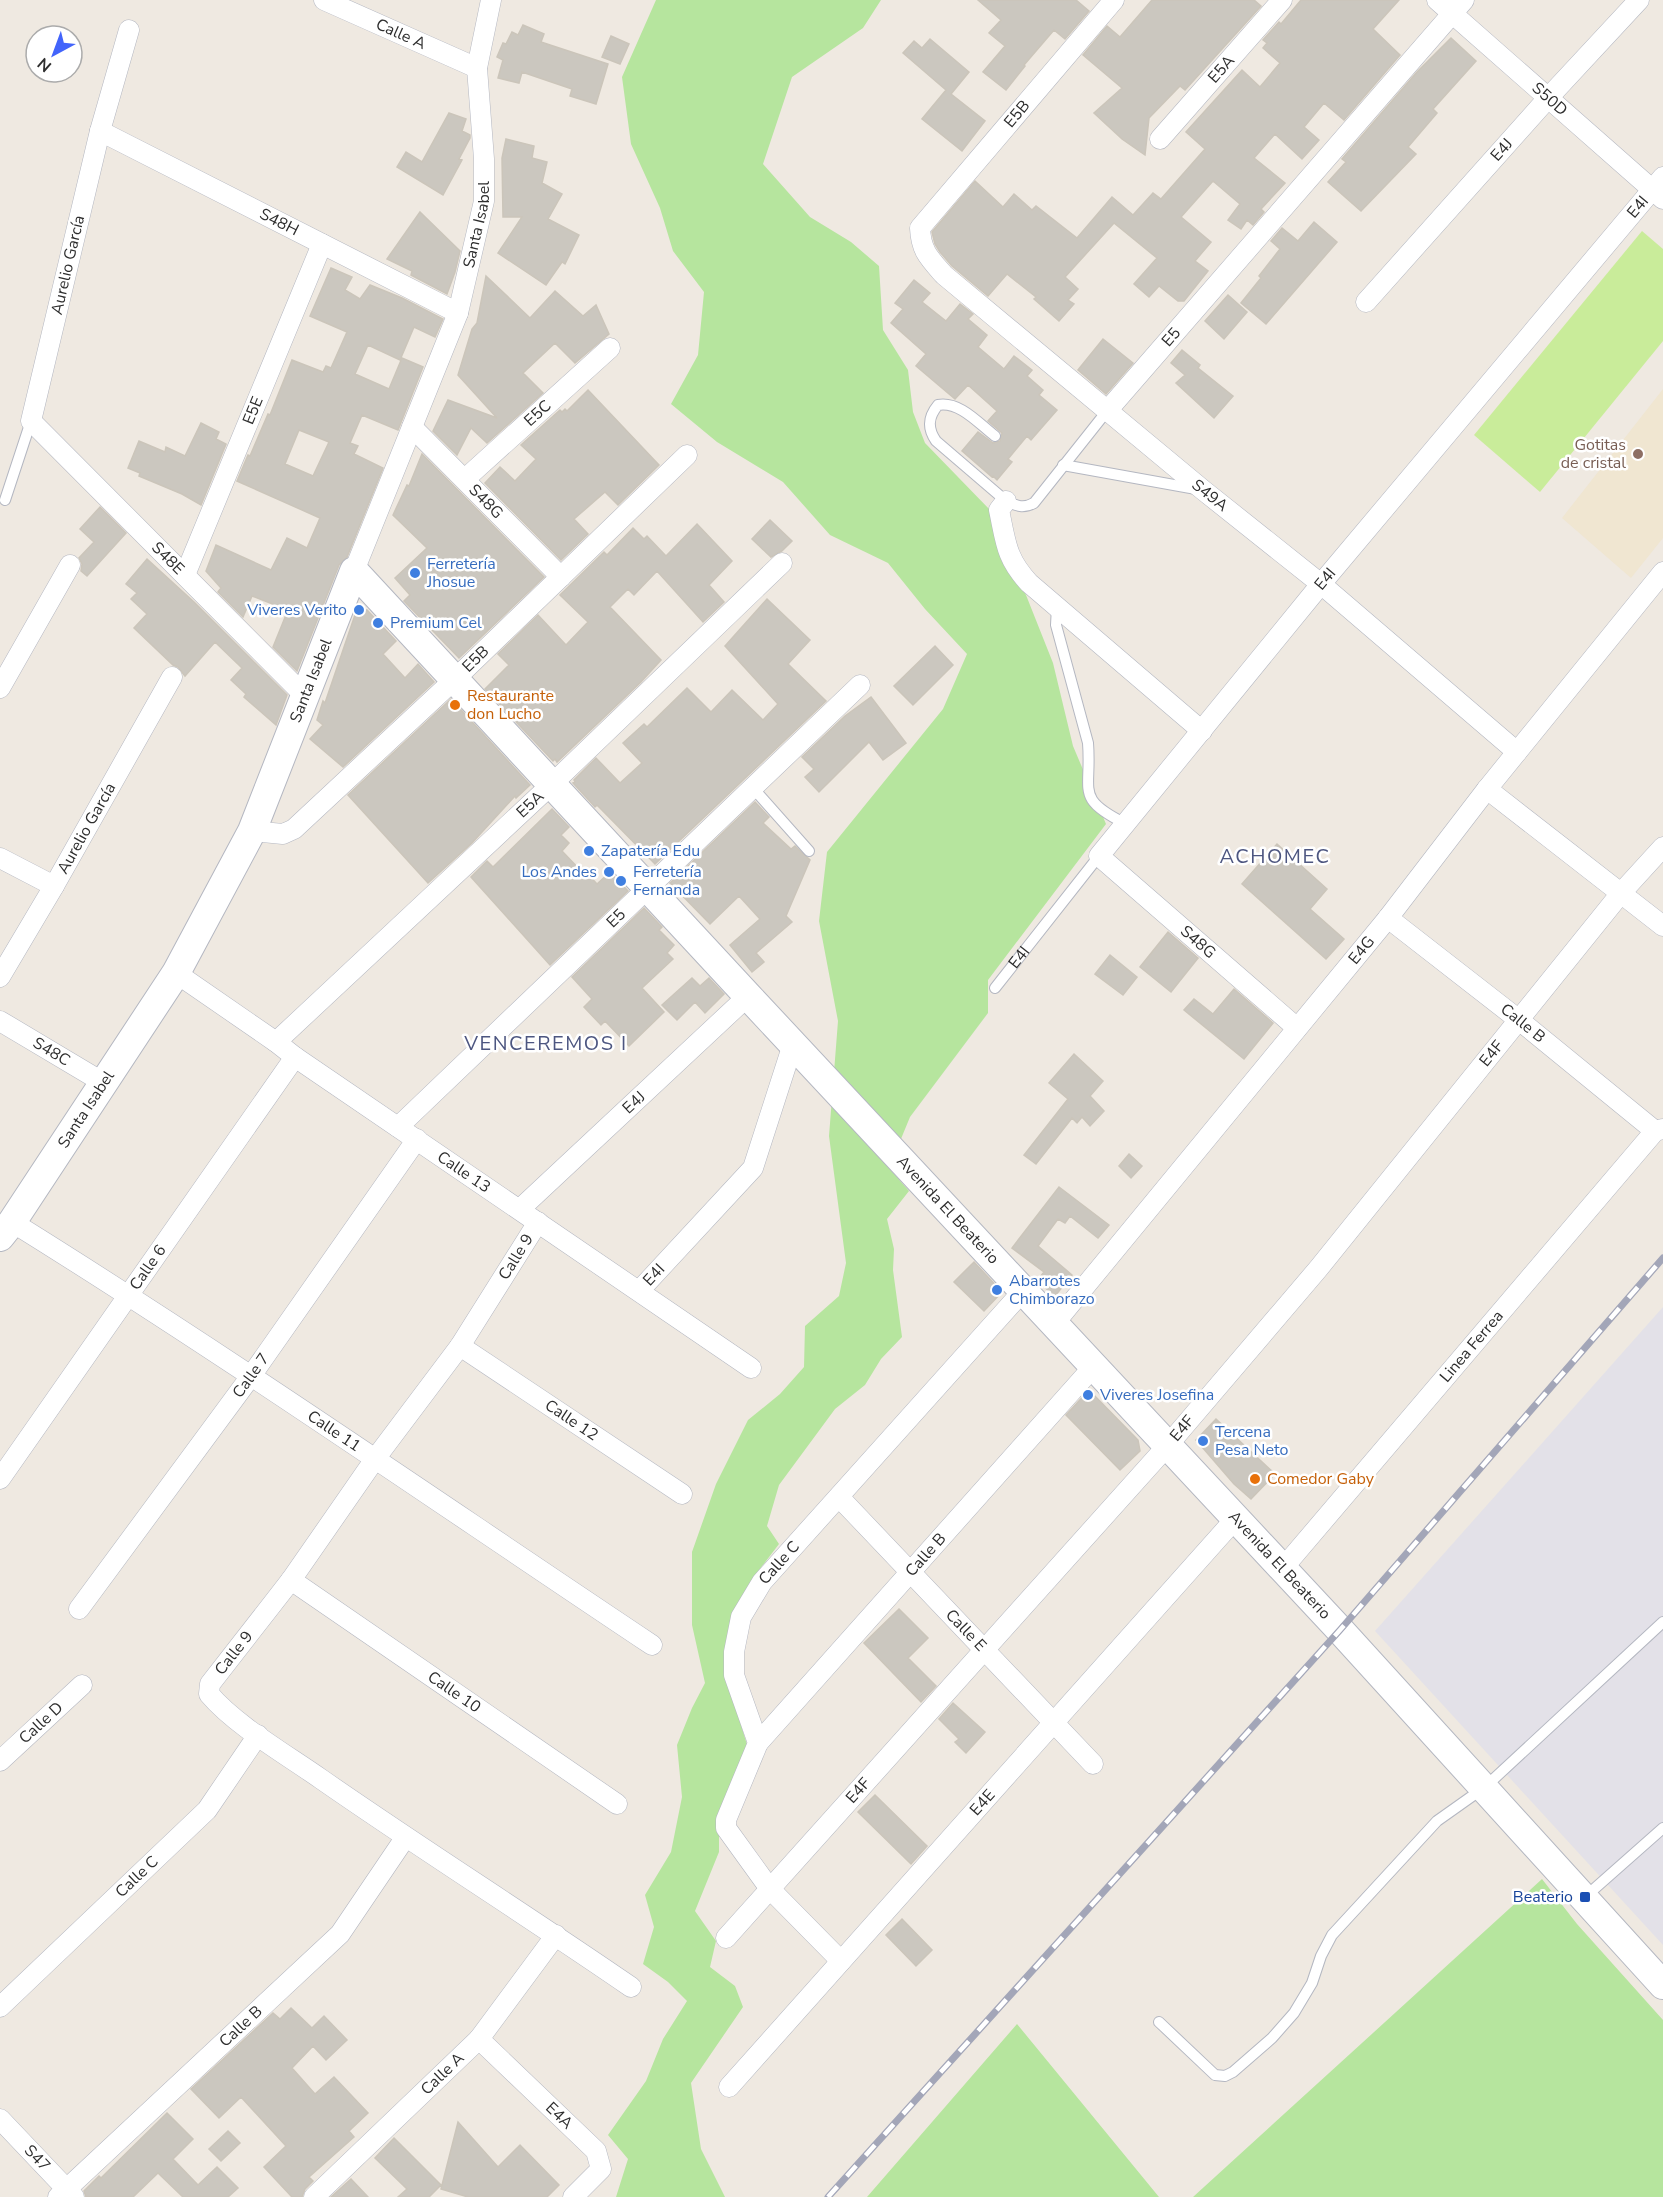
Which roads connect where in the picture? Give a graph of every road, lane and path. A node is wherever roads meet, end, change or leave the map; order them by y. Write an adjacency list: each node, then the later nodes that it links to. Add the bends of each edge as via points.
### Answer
1 (324, 0): 9 (street, Calle A)
2 (491, 0): 9 (street, Santa Isabel)
3 (1114, 0): 14 (street, E5B)
4 (1282, 0): 12 (street, E5A)
5 (1437, 0): 7 (street, S50D)
6 (1639, 0): 10 (street, E4J)
7 (1458, 7): 10 (street, S50D); 19 (street, E5)
8 (129, 30): 11 (street, Aurelio García)
9 (477, 68): 17 (street, Santa Isabel, via 484,201)
10 (1548, 98): 13 (street, S50D); 16 (street, E4J)
11 (100, 131): 15 (street, S48H); 20 (street, Aurelio García)
12 (1160, 139)
13 (1660, 188): 35 (street, E4I)
14 (920, 228): 19 (street, S49A, via 921,245 944,275)
15 (322, 244): 17 (street, S48H); 33 (street, E5E)
16 (1366, 302)
17 (458, 313): 21 (street, Santa Isabel)
18 (610, 348): 25 (street, E5C)
19 (1107, 411): 24 (lane, E5); 26 (street, S49A)
20 (30, 421): 27 (lane, Aurelio García); 33 (street, S48E)
21 (412, 427): 25 (street, S48G); 31 (street, Santa Isabel)
22 (995, 436): 28 (lane, via 958,407 938,405 931,414 931,433 936,441)
23 (687, 455): 34 (street, E5B)
24 (1063, 465): 26 (lane); 28 (lane, E5, via 1034,503 1026,507)
25 (465, 479): 34 (street, S48G)
26 (1203, 490): 35 (street, S49A)
27 (5, 500)
28 (1006, 501): 36 (street, via 999,510 1014,567)
29 (782, 563): 44 (street, E5A)
30 (70, 565): 40 (street)
31 (354, 571): 38 (street, Avenida El Beaterio); 41 (street, Santa Isabel)
32 (1663, 572): 43 (street, E4G)
33 (185, 575): 41 (street, S48E)
34 (561, 577): 38 (street, E5B)
35 (1321, 584): 42 (street, E4I); 43 (street, S49A)
36 (1057, 607): 42 (street); 47 (lane, via 1056,625 1088,743 1087,789 1094,805)
37 (172, 677): 53 (street, Aurelio García)
38 (455, 680): 44 (street, Avenida El Beaterio); 48 (street, E5B, via 294,829 283,834)
39 (860, 686): 45 (street, E5)
40 (0, 688)
41 (306, 697): 48 (street, Santa Isabel)
42 (1202, 731): 47 (street, E4I)
43 (1517, 752): 46 (street, E4G)
44 (552, 784): 54 (street, Avenida El Beaterio); 65 (street, E5A)
45 (753, 788): 50 (lane); 54 (street, E5)
46 (1487, 789): 55 (street); 56 (street, E4G)
47 (1126, 824): 51 (street, E4I)
48 (252, 831): 58 (street, Santa Isabel)
49 (1663, 847): 55 (street, E4F)
50 (809, 851)
51 (1100, 856): 60 (lane, E4I); 64 (street, S48G)
52 (0, 858): 53 (street)
53 (54, 886): 59 (street, Aurelio García)
54 (648, 888): 61 (street, Avenida El Beaterio); 69 (street, E5)
55 (1622, 893): 57 (street); 62 (street, E4F)
56 (1388, 918): 62 (street, Calle B); 64 (street, E4G)
57 (1663, 926)
58 (176, 973): 65 (street, Calle 13); 68 (street, Santa Isabel)
59 (0, 977)
60 (995, 988)
61 (748, 996): 66 (street, Avenida El Beaterio); 72 (street, E4J)
62 (1519, 1020): 70 (street, Calle B); 83 (street, E4F, via 1318,1269)
63 (0, 1021): 68 (street, S48C)
64 (1297, 1028): 78 (street, E4G)
65 (276, 1042): 67 (street, Calle 13)
66 (793, 1044): 75 (street, E4I, via 753,1168); 76 (street, Avenida El Beaterio)
67 (295, 1057): 69 (street, Calle 13); 77 (street, Calle 6)
68 (104, 1083): 74 (street, Santa Isabel)
69 (398, 1127): 71 (street, Calle 13)
70 (1659, 1130): 89 (street, Linea Ferrea)
71 (417, 1139): 72 (street, Calle 13); 82 (street, Calle 7)
72 (520, 1209): 73 (street, Calle 13)
73 (538, 1222): 75 (street, Calle 13); 79 (street, Calle 9)
74 (6, 1229): 77 (street, Calle 11)
75 (639, 1291): 81 (street, Calle 13)
76 (1023, 1291): 78 (street, Avenida El Beaterio); 87 (street, Calle C)
77 (128, 1294): 82 (street, Calle 11); 85 (street, Calle 6)
78 (1054, 1324): 80 (street, Avenida El Beaterio)
79 (460, 1346): 84 (street, Calle 9); 86 (street, Calle 12)
80 (1094, 1366): 83 (street, Avenida El Beaterio); 90 (street, Calle B)
81 (751, 1368)
82 (251, 1376): 84 (street, Calle 11); 92 (street, Calle 7)
83 (1168, 1445): 88 (street, Avenida El Beaterio); 95 (street, E4F)
84 (375, 1460): 91 (street, Calle 9); 94 (street, Calle 11)
85 (0, 1479)
86 (682, 1494)
87 (839, 1497): 90 (street, Calle E); 99 (street, Calle C, via 762,1582 741,1617 734,1675)
88 (1236, 1518): 89 (street, Avenida El Beaterio); 97 (street, E4E)
89 (1283, 1568): 102 (street, Avenida El Beaterio)
90 (910, 1572): 95 (street, Calle E); 99 (street, Calle B)
91 (291, 1580): 98 (street, Calle 9, via 210,1684 209,1694 219,1706); 103 (street, Calle 10)
92 (79, 1609)
93 (1663, 1622): 102 (lane)
94 (652, 1645)
95 (984, 1650): 97 (street, Calle E); 106 (street, E4F)
96 (82, 1685): 100 (street, Calle D)
97 (1053, 1723): 101 (street, Calle E); 110 (street, E4E)
98 (258, 1735): 105 (street, Calle 9); 113 (street, Calle C, via 207,1810)
99 (758, 1743): 106 (street, via 726,1828)
100 (0, 1761)
101 (1093, 1764)
102 (1485, 1788): 107 (street, Avenida El Beaterio); 114 (lane, via 1437,1821 1332,1935 1312,1983 1294,2013 1233,2072 1215,2075)
103 (617, 1804)
104 (1663, 1828): 107 (lane)
105 (405, 1838): 108 (street, Calle 9); 118 (street, Calle B, via 340,1934)
106 (770, 1889): 109 (street, E4F); 110 (street)
107 (1585, 1897): 111 (street, Avenida El Beaterio)
108 (556, 1935): 112 (street, Calle 9); 115 (street, Calle A)
109 (726, 1938)
110 (841, 1961): 116 (street, E4E)
111 (1663, 1985)
112 (631, 1987)
113 (0, 2007)
114 (1159, 2022)
115 (479, 2039): 119 (street, Calle A); 120 (street, E4A, via 596,2151 601,2169)
116 (729, 2087)
117 (0, 2119): 118 (street, S47)
118 (66, 2194)
119 (314, 2197)
120 (573, 2197)

